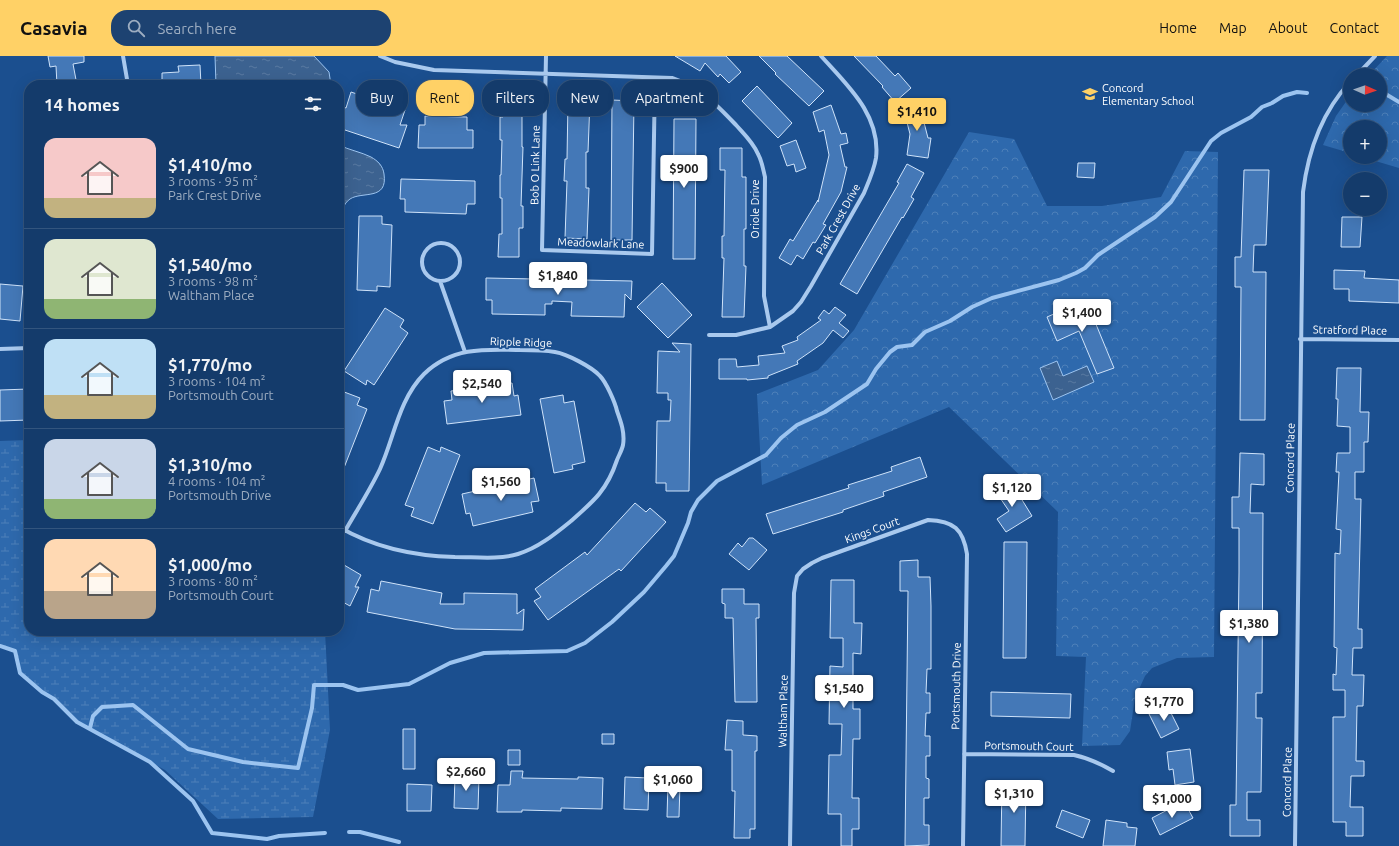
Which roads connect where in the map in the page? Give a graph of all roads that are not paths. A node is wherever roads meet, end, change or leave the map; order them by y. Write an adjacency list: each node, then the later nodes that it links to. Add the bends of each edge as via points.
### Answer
1 (123, 56): 9 (street)
2 (380, 56): 7 (street, Oriole Drive, via 395,62 434,70)
3 (546, 56): 7 (street, Bob O Link Lane)
4 (821, 56): 13 (street, Park Crest Drive, via 855,93 868,114 876,138 874,169 864,193 801,302)
5 (1375, 56): 6 (street)
6 (1364, 68)
7 (545, 73): 8 (street, Oriole Drive); 11 (street, Bob O Link Lane)
8 (654, 78): 11 (street, Meadowlark Lane, via 652,254); 13 (street, Oriole Drive, via 672,78 702,92 750,140 762,161 765,177 764,296)
9 (127, 80)
10 (1343, 91): 15 (street, Concord Place, via 1326,115 1313,145 1305,177 1302,209)
11 (542, 250)
12 (440, 281): 12 (street, via 452,278 460,267 459,254 455,248 444,243 427,249 422,260 425,272 434,280); 19 (street)
13 (770, 327): 14 (street, Park Crest Drive, via 736,335)
14 (709, 335)
15 (1300, 339): 16 (street, Stratford Place); 27 (street, Concord Place)
16 (1399, 340)
17 (24, 348): 18 (street)
18 (0, 349)
19 (465, 352): 21 (street, Ripple Ridge, via 439,362 423,375 411,391 380,469); 21 (street, Ripple Ridge, via 482,349 556,352 574,358 600,376 614,402 624,433 623,446 608,482 595,500 565,526 537,546 516,555 443,557 411,554 380,546)
20 (958, 529): 22 (street, Kings Court, via 950,523 928,520 822,558 803,569); 23 (street, Portsmouth Drive, via 967,554)
21 (345, 531)
22 (797, 576): 25 (street, Waltham Place, via 794,593)
23 (964, 754): 24 (street, Portsmouth Court, via 1074,755 1085,757); 26 (street, Portsmouth Drive)
24 (1113, 771)
25 (790, 846)
26 (963, 846)
27 (1295, 846)

